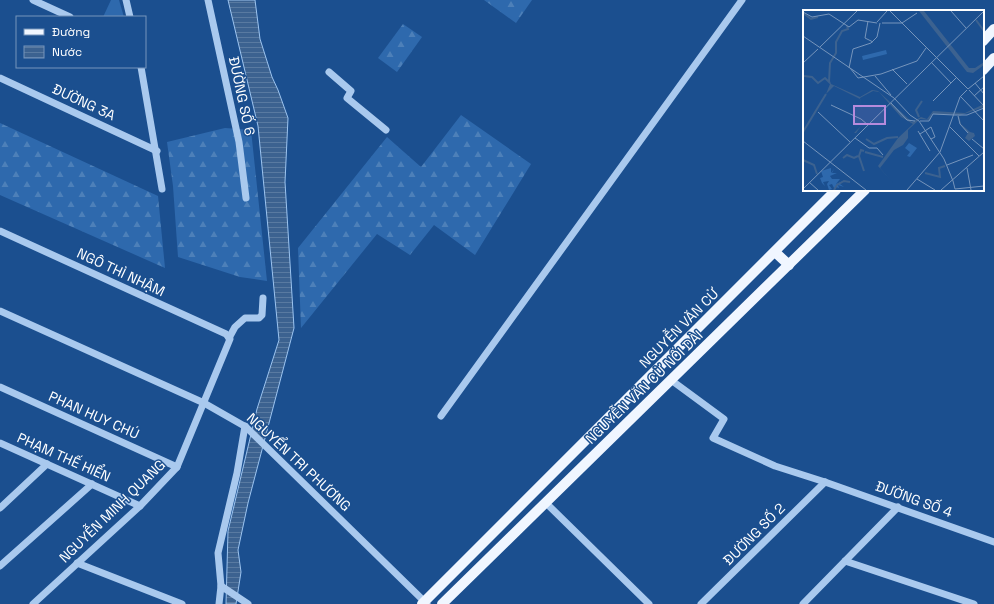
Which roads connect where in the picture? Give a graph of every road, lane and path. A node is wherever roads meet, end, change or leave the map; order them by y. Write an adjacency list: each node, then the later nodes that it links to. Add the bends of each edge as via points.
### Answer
1 (33, 0): 5 (street)
2 (126, 0): 6 (street)
3 (208, 0): 19 (street, ĐƯỜNG SỐ 6, via 239,142)
4 (742, 0): 29 (street)
5 (68, 16)
6 (130, 16)
7 (994, 29): 8 (main road)
8 (984, 40)
9 (994, 58): 11 (main road)
10 (140, 68): 15 (street)
11 (984, 69)
12 (329, 72): 14 (street, via 351,92 347,98)
13 (0, 78): 15 (street, ĐƯỜNG 3A)
14 (386, 130)
15 (157, 151): 16 (street)
16 (162, 189)
17 (835, 191): 21 (main road, NGUYỄN VĂN CỪ)
18 (864, 191): 22 (main road, NGUYỄN VĂN CỪ NỐI DÀI)
19 (246, 198)
20 (0, 231): 25 (street, NGÔ THÌ NHẬM, via 226,334)
21 (774, 252): 22 (main road); 45 (main road, NGUYỄN VĂN CỪ)
22 (789, 265): 26 (main road, NGUYỄN VĂN CỪ NỐI DÀI)
23 (263, 298): 25 (street, NGUYỄN MINH QUANG, via 262,315 259,318 245,318 235,327)
24 (0, 311): 28 (street, NGUYỂN TRI PHƯƠNG)
25 (229, 338): 28 (street, NGUYỄN MINH QUANG)
26 (671, 380): 34 (street, ĐƯỜNG SỐ 4, via 724,418 713,438 775,466); 36 (main road, NGUYỄN VĂN CỪ NỐI DÀI)
27 (0, 387): 33 (street, PHAN HUY CHÚ)
28 (204, 403): 30 (street, NGUYỂN TRI PHƯƠNG); 33 (street, NGUYỄN MINH QUANG)
29 (441, 416)
30 (245, 427): 44 (street, via 218,553); 45 (street, NGUYỂN TRI PHƯƠNG)
31 (0, 443): 32 (street, PHẠM THẾ HIỂN)
32 (47, 464): 35 (street, PHẠM THẾ HIỂN); 39 (street)
33 (177, 467): 37 (street, NGUYỄN MINH QUANG)
34 (825, 482): 38 (street, ĐƯỜNG SỐ 4); 52 (street, ĐƯỜNG SỐ 2)
35 (92, 484): 37 (street, PHẠM THẾ HIỂN); 43 (street)
36 (546, 503): 50 (main road, NGUYỄN VĂN CỪ NỐI DÀI); 51 (street)
37 (140, 506): 42 (street, NGUYỄN MINH QUANG)
38 (898, 507): 40 (street, ĐƯỜNG SỐ 4); 41 (street)
39 (0, 508)
40 (994, 542)
41 (845, 561): 53 (street); 54 (street)
42 (77, 563): 46 (street, NGUYỄN MINH QUANG); 47 (street)
43 (0, 566)
44 (223, 587): 48 (street); 49 (street)
45 (424, 603)
46 (33, 604)
47 (182, 604)
48 (219, 604)
49 (248, 604)
50 (442, 604)
51 (649, 604)
52 (701, 604)
53 (803, 604)
54 (974, 604)

